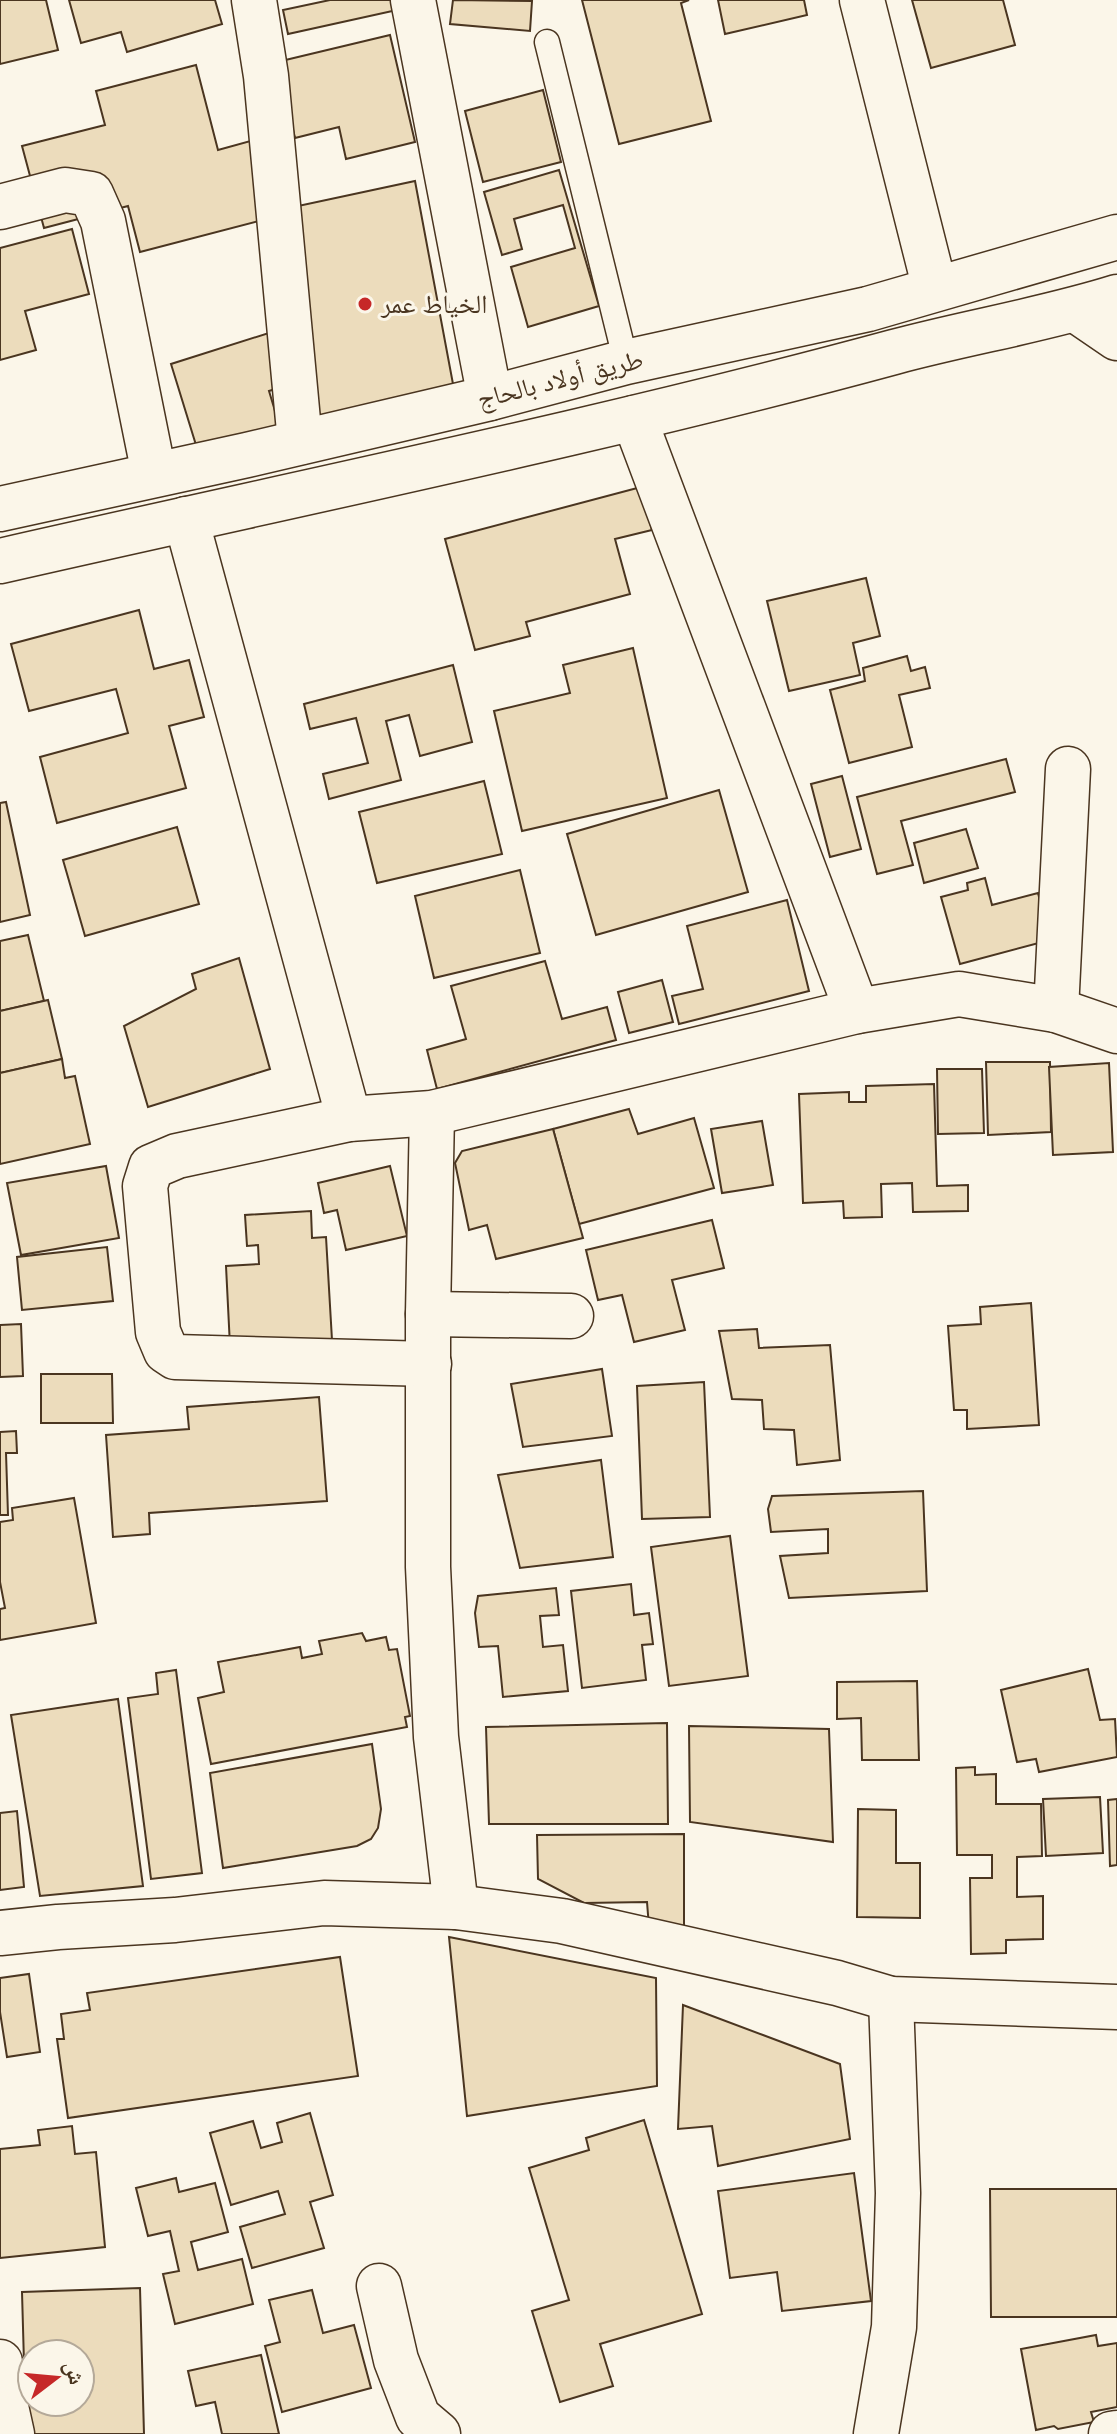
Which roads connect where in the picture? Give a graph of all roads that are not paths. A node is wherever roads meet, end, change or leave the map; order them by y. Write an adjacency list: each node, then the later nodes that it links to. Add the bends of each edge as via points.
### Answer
1 (254, 0): 14 (street, via 266,76)
2 (413, 0): 12 (street)
3 (862, 0): 7 (street)
4 (547, 42): 11 (lane)
5 (0, 207): 15 (street, via 65,190 91,194 103,221)
6 (1117, 237): 7 (street, طريق أولاد بالحاج)
7 (935, 289): 11 (street, طريق أولاد بالحاج, via 868,309)
8 (1117, 297): 9 (street, طريق أولاد بالحاج)
9 (1076, 310): 10 (street); 13 (street, طريق أولاد بالحاج)
10 (1117, 338)
11 (626, 362): 12 (street, طريق أولاد بالحاج)
12 (490, 398): 14 (street, طريق أولاد بالحاج)
13 (634, 418): 17 (street, طريق أولاد بالحاج); 21 (street)
14 (300, 442): 15 (street, طريق أولاد بالحاج)
15 (154, 474): 16 (street, طريق أولاد بالحاج)
16 (0, 509)
17 (186, 519): 18 (street, طريق أولاد بالحاج); 24 (street)
18 (0, 561)
19 (1068, 769): 20 (street)
20 (1056, 1010): 21 (street, via 959,994); 22 (street)
21 (857, 1011): 23 (street)
22 (1117, 1031)
23 (432, 1113): 24 (street); 25 (street)
24 (349, 1119): 27 (street, via 177,1156 151,1167 145,1186 161,1343 175,1357 186,1359)
25 (428, 1314): 26 (street); 27 (street)
26 (571, 1316)
27 (429, 1364): 28 (street, via 428,1567 436,1737)
28 (456, 1907): 29 (street, via 324,1903); 30 (street, via 562,1921)
29 (0, 1933)
30 (891, 1999): 31 (street); 37 (street, via 898,2193 894,2327)
31 (1117, 2007)
32 (379, 2286): 36 (street, via 396,2360 418,2417)
33 (0, 2362): 35 (street)
34 (1117, 2433): 38 (street)
35 (12, 2434)
36 (438, 2434)
37 (876, 2434)
38 (1111, 2434)

